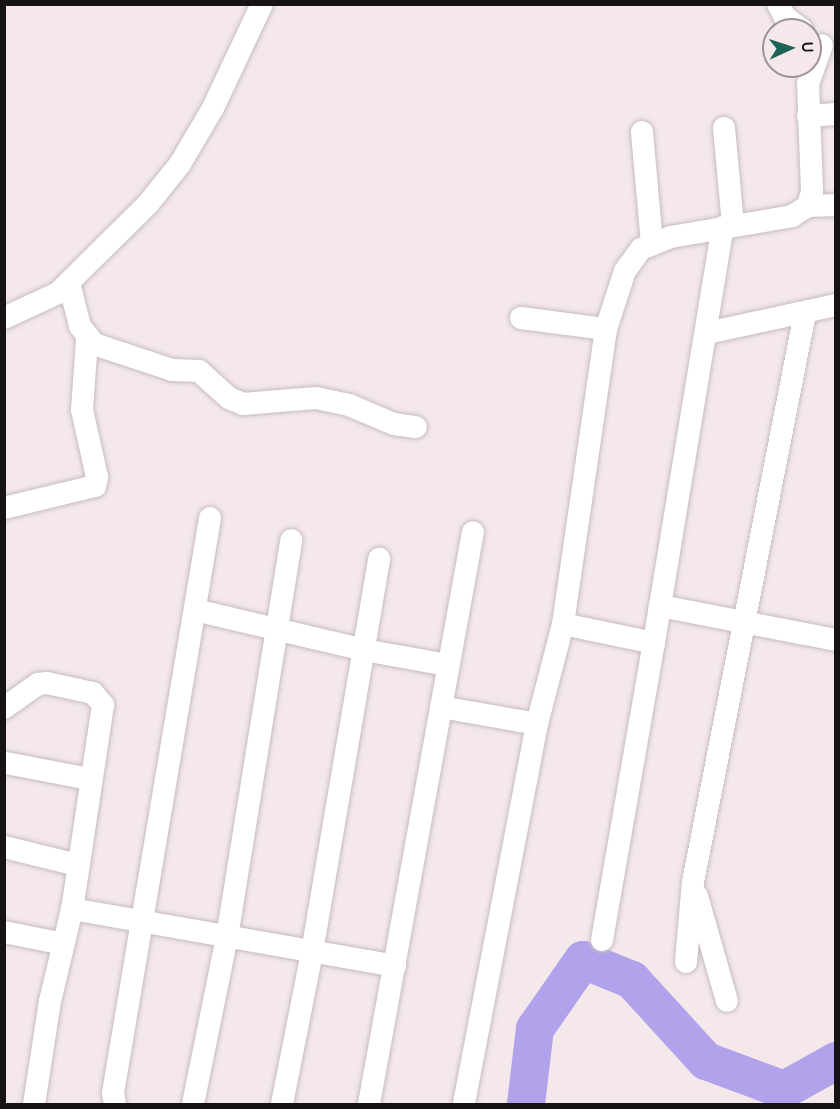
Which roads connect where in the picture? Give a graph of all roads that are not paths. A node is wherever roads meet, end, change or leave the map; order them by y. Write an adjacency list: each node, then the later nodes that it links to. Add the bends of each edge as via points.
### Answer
1 (262, 4): 13 (street, via 219,98 180,164 122,233)
2 (778, 4): 3 (street)
3 (786, 18)
4 (809, 78): 6 (street)
5 (836, 114): 6 (street)
6 (808, 116): 9 (street, via 812,190)
7 (724, 128): 11 (street)
8 (642, 132): 12 (street)
9 (808, 206): 10 (street); 11 (street, via 792,216)
10 (836, 206)
11 (728, 226): 12 (street); 19 (street)
12 (651, 245): 18 (street, via 641,249 625,271)
13 (69, 283): 16 (street, via 36,306); 20 (street)
14 (836, 305): 15 (street)
15 (805, 313): 19 (street); 30 (street)
16 (4, 318)
17 (521, 318): 18 (street)
18 (606, 329): 29 (street)
19 (707, 333): 27 (street)
20 (87, 340): 21 (street, via 172,370 199,371 234,402 316,398 349,405 394,424); 22 (street, via 82,410 97,477 95,486)
21 (416, 427)
22 (4, 508)
23 (210, 518): 28 (street)
24 (472, 532): 35 (street)
25 (291, 540): 31 (street)
26 (379, 559): 34 (street)
27 (660, 606): 30 (street); 33 (street)
28 (195, 610): 31 (street); 45 (street)
29 (563, 624): 33 (street); 38 (street)
30 (744, 625): 32 (street); 43 (street)
31 (274, 630): 34 (street); 47 (street)
32 (836, 640)
33 (654, 643): 48 (street)
34 (363, 650): 35 (street); 50 (street)
35 (447, 665): 36 (street)
36 (441, 707): 38 (street); 52 (street)
37 (4, 708): 40 (street, via 38,684 47,683 100,698 103,705)
38 (537, 724): 59 (street)
39 (6, 763): 40 (street)
40 (89, 779): 42 (street)
41 (4, 847): 42 (street)
42 (78, 865): 44 (street)
43 (693, 882): 51 (street); 53 (street)
44 (72, 909): 45 (street); 49 (street)
45 (143, 922): 47 (street); 55 (street, via 113,1093)
46 (4, 932): 49 (street)
47 (227, 937): 50 (street); 56 (street)
48 (602, 940)
49 (64, 944): 54 (street, via 50,1001)
50 (312, 952): 52 (street); 57 (street)
51 (686, 962)
52 (394, 966): 58 (street)
53 (727, 1001)
54 (34, 1104)
55 (115, 1104)
56 (193, 1104)
57 (282, 1104)
58 (369, 1104)
59 (464, 1104)

